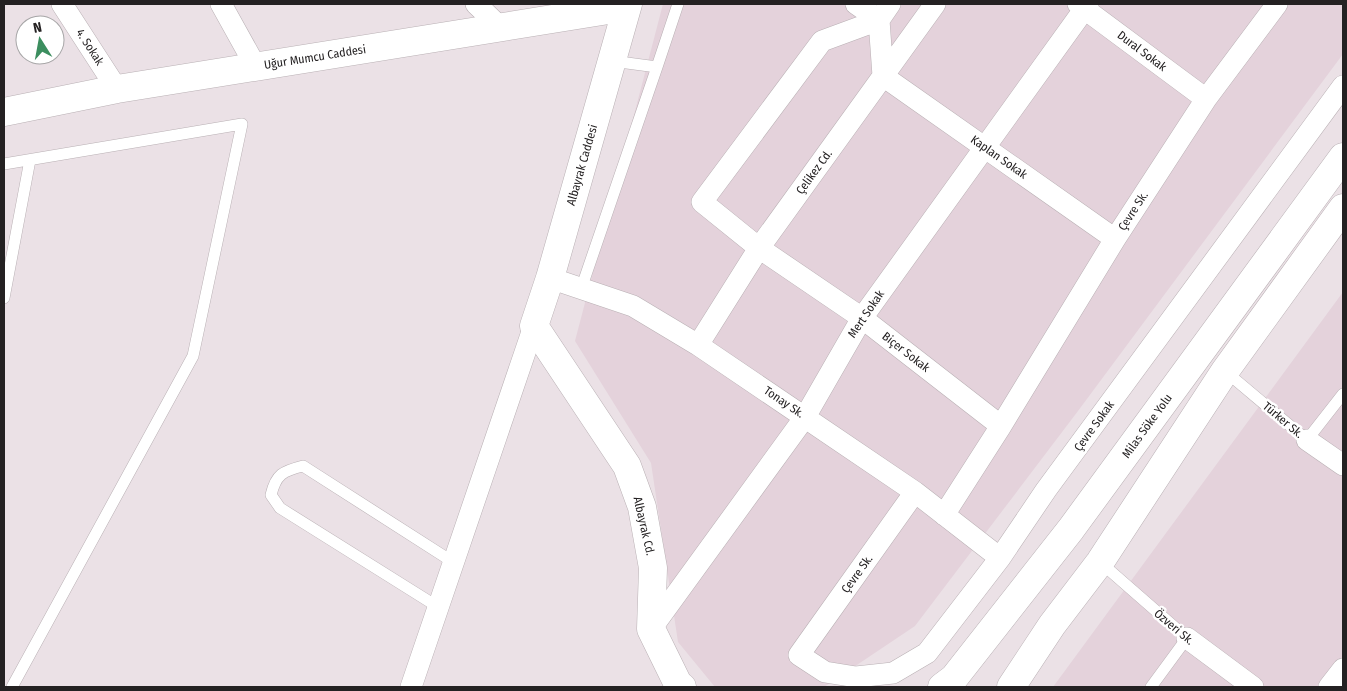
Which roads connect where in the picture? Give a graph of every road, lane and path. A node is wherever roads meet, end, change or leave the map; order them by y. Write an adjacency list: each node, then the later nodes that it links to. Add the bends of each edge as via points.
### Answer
1 (62, 4): 17 (street, 4. Sokak)
2 (221, 4): 13 (street)
3 (476, 4): 11 (street)
4 (678, 4): 14 (lane)
5 (856, 4): 10 (street)
6 (935, 4): 15 (street, Çelikez Cd.)
7 (1277, 4): 18 (street, Çevre Sk.)
8 (628, 5): 11 (main road, Uğur Mumcu Caddesi); 12 (main road, Albayrak Caddesi)
9 (1084, 5): 18 (street, Dural Sokak); 20 (street, Mert Sokak)
10 (884, 12): 15 (street); 26 (street, Biçer Sokak, via 822,41 702,202)
11 (500, 27): 13 (main road, Uğur Mumcu Caddesi)
12 (612, 61): 14 (lane); 27 (main road, Albayrak Caddesi)
13 (256, 67): 17 (main road, Uğur Mumcu Caddesi)
14 (657, 68): 28 (lane)
15 (882, 76): 20 (street, Kaplan Sokak); 26 (street, Çelikez Cd.)
16 (1343, 86): 41 (street, Çevre Sokak, via 1052,482)
17 (118, 90): 19 (main road, Uğur Mumcu Caddesi)
18 (1206, 99): 25 (street, Çevre Sk.)
19 (4, 112)
20 (986, 147): 25 (street, Kaplan Sokak); 30 (street, Mert Sokak)
21 (1343, 157): 52 (main road, Milas Söke Yolu, via 1071,529 954,678)
22 (30, 160): 23 (lane); 29 (lane); 49 (lane, via 242,124 194,356)
23 (4, 164)
24 (1343, 208): 33 (main road)
25 (1115, 239): 36 (street, Çevre Sk.)
26 (759, 248): 30 (street, Biçer Sokak); 32 (street, Çelikez Cd.)
27 (550, 278): 28 (street, Tonay Sk.); 31 (main road, Albayrak Caddesi)
28 (581, 289): 32 (street, Tonay Sk., via 633,306)
29 (4, 298)
30 (862, 318): 35 (street, Mert Sokak); 36 (street, Biçer Sokak)
31 (534, 326): 42 (street); 45 (main road, Albayrak Cd., via 630,474 642,507 653,568)
32 (698, 345): 35 (street, Tonay Sk.)
33 (1225, 371): 37 (lane, Türker Sk.); 43 (main road)
34 (1343, 394): 37 (lane)
35 (805, 417): 39 (street, Tonay Sk.); 45 (street, Mert Sokak)
36 (1001, 426): 40 (street, Çevre Sk.)
37 (1307, 440): 38 (street, Türker Sk.)
38 (1343, 465)
39 (915, 492): 40 (street, Tonay Sk.); 47 (street, Çevre Sk.)
40 (944, 515): 41 (street, Tonay Sk.)
41 (1000, 558): 47 (street, Çevre Sokak, via 927,653 894,673 856,677 825,672)
42 (453, 562): 44 (street); 44 (lane, via 303,466 284,471 274,482 271,495 280,508)
43 (1100, 562): 46 (lane, Özveri Sk.); 53 (main road, via 1052,625)
44 (438, 607): 50 (street)
45 (652, 629): 51 (main road, Albayrak Cd.)
46 (1186, 638): 54 (lane); 55 (street, Özveri Sk.)
47 (799, 655)
48 (1343, 669): 56 (street)
49 (12, 687)
50 (411, 687)
51 (682, 687)
52 (942, 687)
53 (1012, 687)
54 (1151, 687)
55 (1253, 687)
56 (1329, 687)

